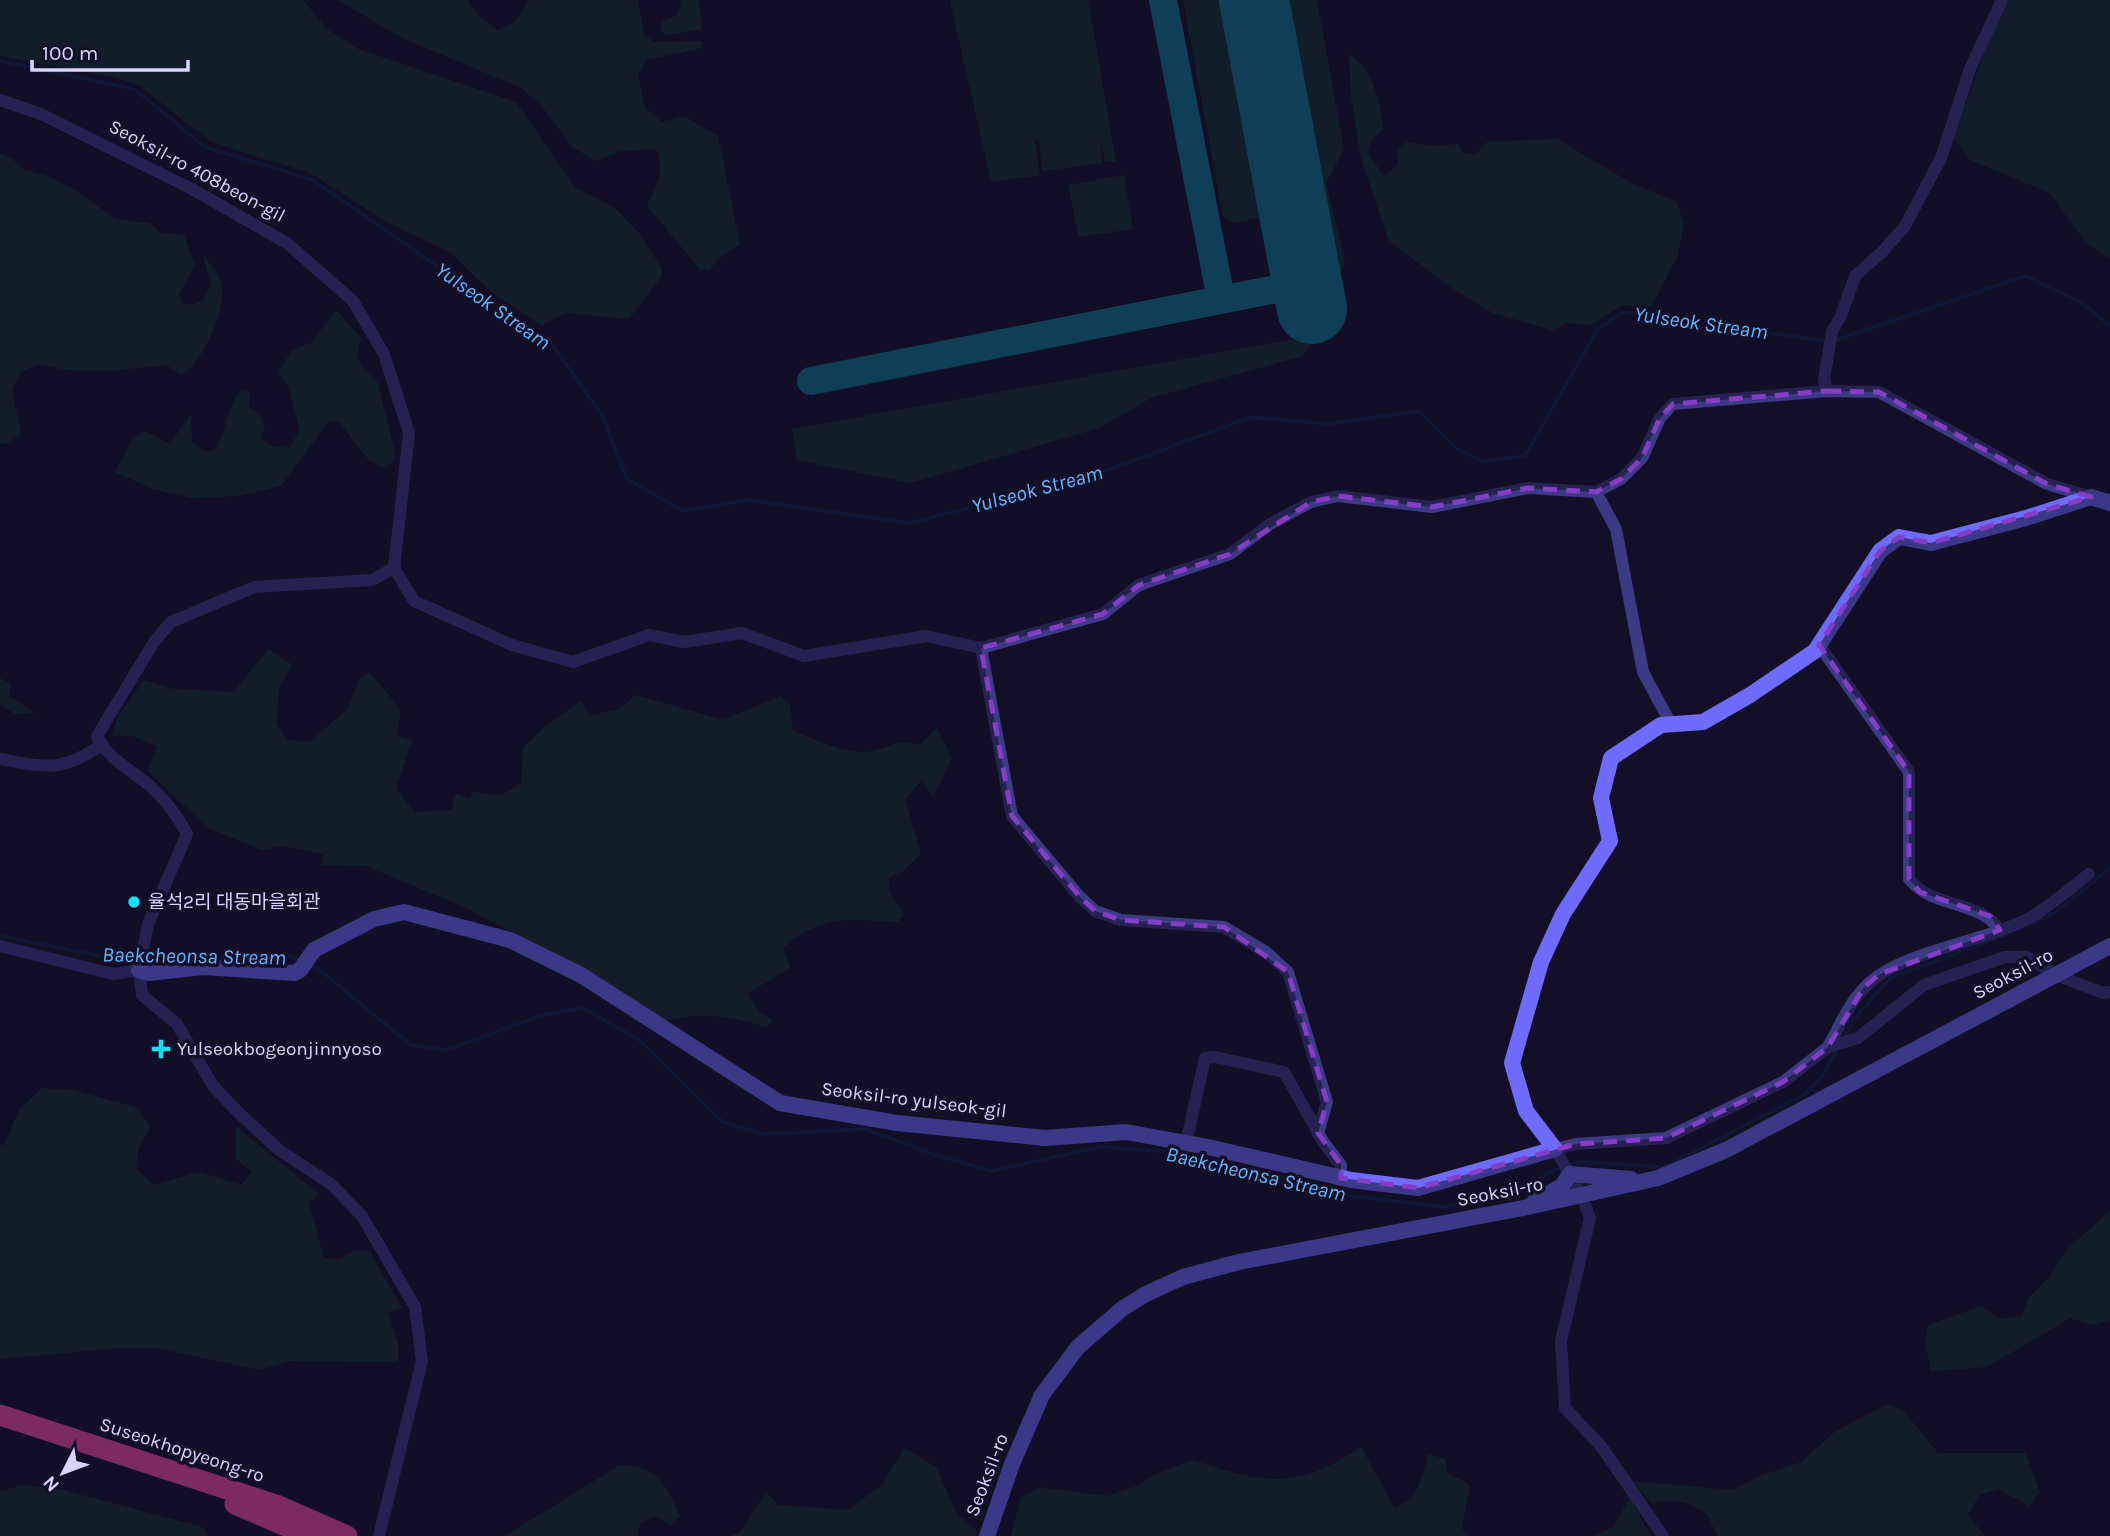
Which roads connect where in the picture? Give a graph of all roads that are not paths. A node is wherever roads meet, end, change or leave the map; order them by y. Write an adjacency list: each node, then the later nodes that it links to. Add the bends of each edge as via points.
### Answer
1 (2002, 0): 3 (street, via 1970,69 1941,158 1905,226 1855,276 1832,331 1824,379)
2 (0, 100): 7 (street, Seoksil-ro 408beon-gil, via 41,114 190,188 286,243 353,301 384,354 409,433)
3 (1827, 391): 4 (street, via 1673,404 1660,418 1642,458 1621,479); 5 (street, via 1880,392 2048,484)
4 (1596, 492): 9 (street, via 1528,488 1432,507 1338,496 1311,502 1270,524 1230,554 1139,585 1103,614); 10 (street, via 1616,529 1643,671)
5 (2091, 497): 6 (street); 8 (street, via 1931,543 1899,537 1880,551)
6 (2110, 503)
7 (394, 568): 9 (street, via 414,601 512,645 573,662 649,635 684,642 742,633 804,656 926,636); 11 (street, via 372,580 254,587 171,622 97,736)
8 (1819, 645): 10 (street, via 1703,722); 14 (street, via 1909,772 1909,879 1920,892 1990,916)
9 (981, 648): 21 (street, via 1012,816 1095,911 1121,920 1224,927 1289,972 1327,1102)
10 (1671, 724): 23 (street, via 1661,725 1611,758 1601,798 1610,841 1563,914 1541,962 1512,1063 1526,1111)
11 (102, 746): 12 (street, via 52,768); 17 (street, via 105,753 150,785 176,813 187,834 148,924)
12 (0, 759)
13 (2089, 874): 14 (street, via 2032,916)
14 (2000, 930): 20 (street, via 1880,974 1864,987)
15 (0, 946): 17 (street, via 113,974)
16 (2110, 946): 18 (street, Seoksil-ro)
17 (141, 962): 22 (street, Seoksil-ro yulseok-gil, via 149,973 203,967 294,973 314,950 374,919 404,912 510,940 581,975 780,1102 911,1125 1045,1138 1126,1132); 32 (street, via 142,995 177,1024 213,1086 279,1150 331,1184 362,1216 415,1307 422,1361)
18 (2056, 975): 19 (street); 20 (street, via 2027,957 2005,957 1924,985 1858,1038); 25 (street, Seoksil-ro, via 1726,1150)
19 (2110, 992)
20 (1831, 1046): 23 (street, via 1783,1082 1666,1138 1576,1144)
21 (1318, 1133): 22 (street, via 1283,1072 1215,1057 1205,1058); 24 (street, via 1341,1165)
22 (1186, 1143): 24 (street, Seoksil-ro yulseok-gil)
23 (1564, 1163): 24 (street, Seoksil-ro yulseok-gil, via 1419,1188); 25 (street); 26 (street); 27 (street, via 1562,1186)
24 (1341, 1178)
25 (1651, 1180): 26 (street, Seoksil-ro)
26 (1582, 1196): 27 (street, Seoksil-ro); 34 (street, via 1590,1218 1561,1341 1565,1408 1601,1446)
27 (1523, 1208): 33 (street, Seoksil-ro, via 1239,1262 1183,1277 1123,1308 1078,1347 1042,1395)
28 (0, 1415): 31 (highway, Suseokhopyeong-ro, via 266,1502)
29 (0, 1429): 30 (highway, Suseokhopyeong-ro, via 216,1496)
30 (309, 1536)
31 (347, 1536)
32 (379, 1536)
33 (987, 1536)
34 (1663, 1536)

